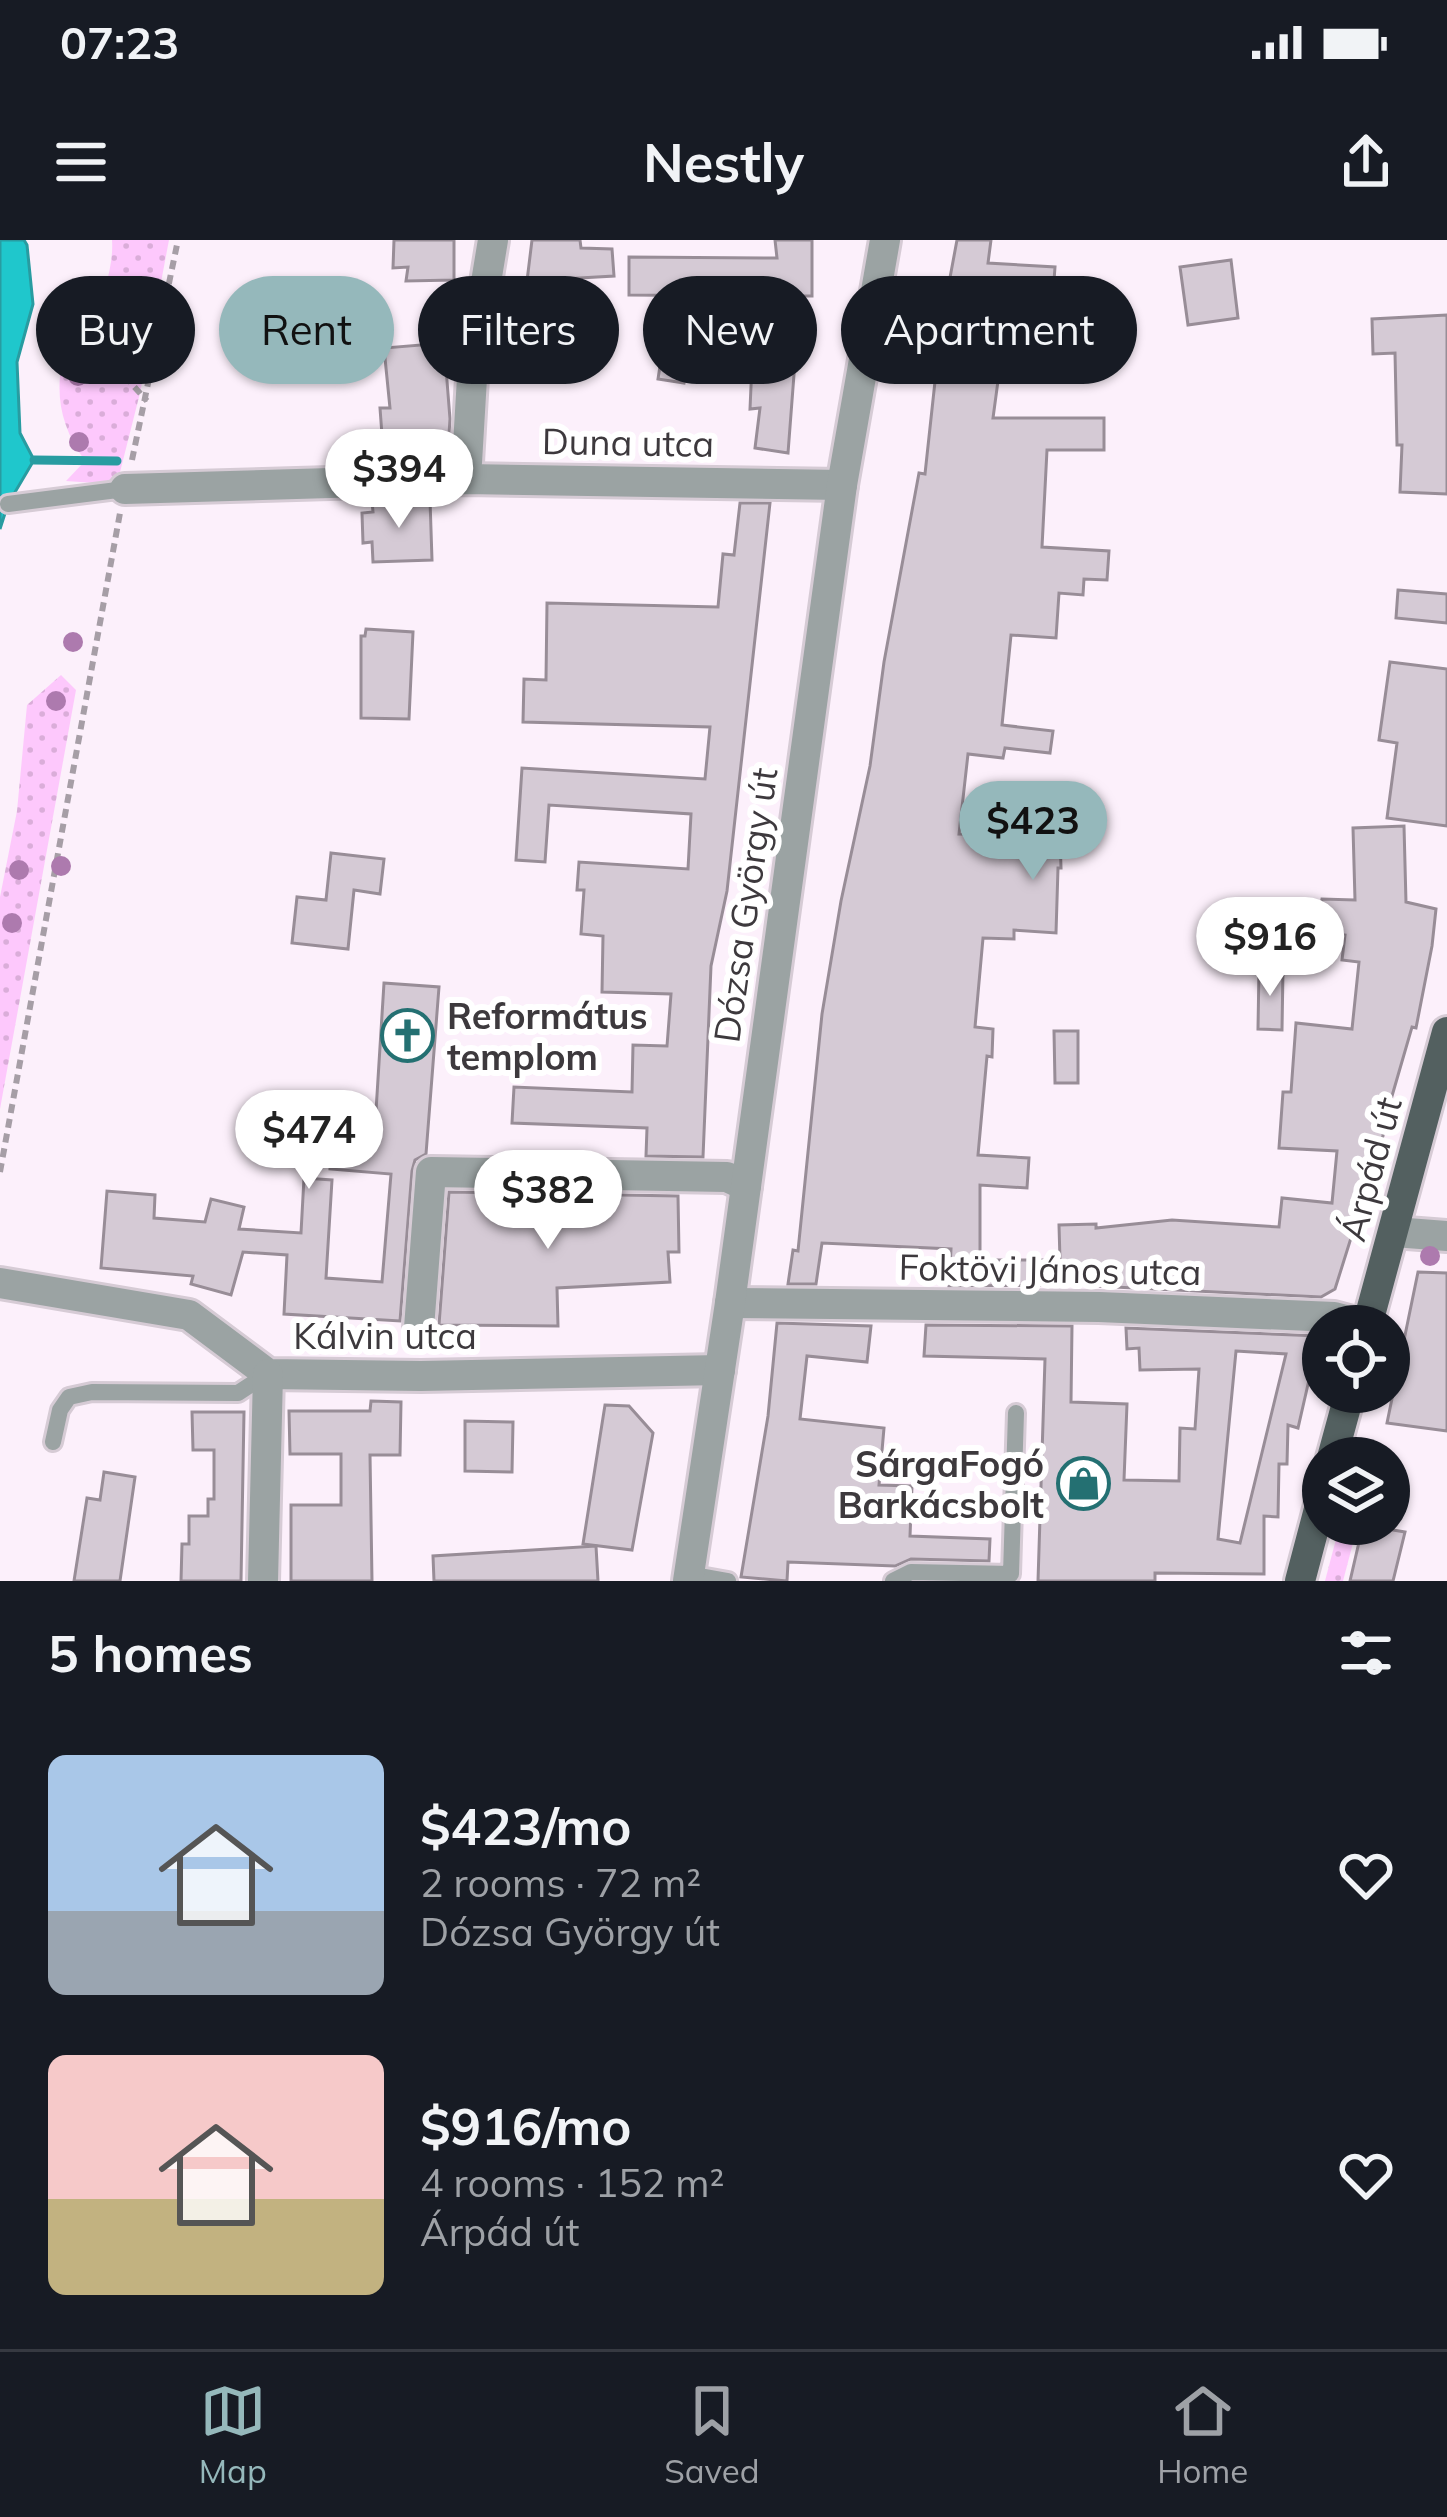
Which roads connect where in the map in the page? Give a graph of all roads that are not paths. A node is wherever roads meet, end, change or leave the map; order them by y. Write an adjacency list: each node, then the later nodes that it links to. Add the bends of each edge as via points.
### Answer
1 (493, 240): 3 (street, via 473,361)
2 (885, 240): 4 (street, Dózsa György út)
3 (466, 479): 4 (street, Duna utca); 5 (street, Duna utca)
4 (842, 485): 8 (street, Dózsa György út)
5 (125, 489): 6 (lane)
6 (8, 504)
7 (1447, 1031): 9 (main road, Árpád út)
8 (746, 1186): 12 (street, Dózsa György út); 15 (street, via 727,1177 430,1172)
9 (1394, 1232): 10 (street); 13 (main road, Árpád út)
10 (1447, 1236)
11 (0, 1282): 17 (street, Kálvin utca, via 189,1315)
12 (730, 1303): 14 (street, Foktövi János utca); 16 (street, Dózsa György út)
13 (1373, 1305)
14 (1302, 1316)
15 (419, 1328)
16 (720, 1370): 17 (street, Kálvin utca); 21 (street, Dózsa György út)
17 (268, 1374): 19 (lane, via 238,1393 69,1397); 22 (street)
18 (1016, 1413): 24 (lane, via 1011,1574 911,1572)
19 (53, 1442)
20 (1310, 1545): 25 (main road)
21 (688, 1577): 23 (lane)
22 (263, 1581)
23 (728, 1581)
24 (893, 1581)
25 (1300, 1581)

